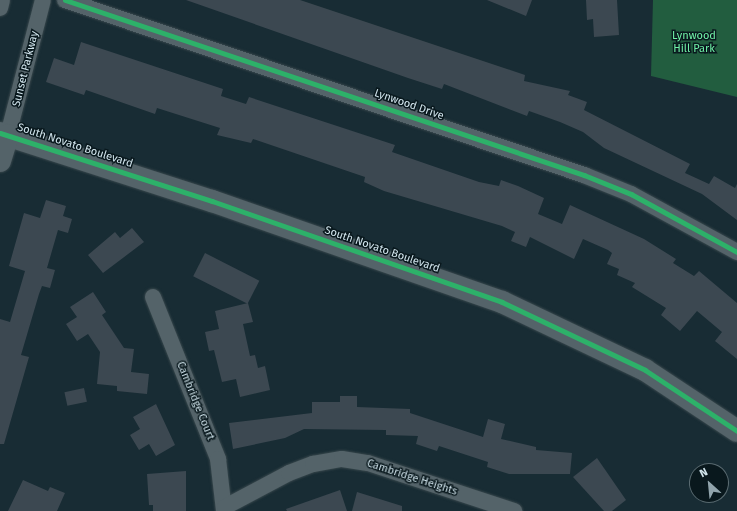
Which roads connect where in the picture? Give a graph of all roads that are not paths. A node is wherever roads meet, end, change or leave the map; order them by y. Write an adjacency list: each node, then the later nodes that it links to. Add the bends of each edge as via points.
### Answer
1 (2, 0): 4 (street)
2 (43, 0): 5 (street, Sunset Parkway)
3 (65, 0): 7 (street, Lynwood Drive, via 584,175 631,194)
4 (0, 8)
5 (4, 134): 6 (main road, Sunset Parkway); 9 (main road, South Novato Boulevard, via 502,302 645,370)
6 (0, 161)
7 (737, 252)
8 (153, 297): 10 (street, Cambridge Court, via 218,459)
9 (737, 431)
10 (224, 509): 11 (street, Cambridge Heights, via 289,473 313,464 342,459 368,463)
11 (514, 511)

